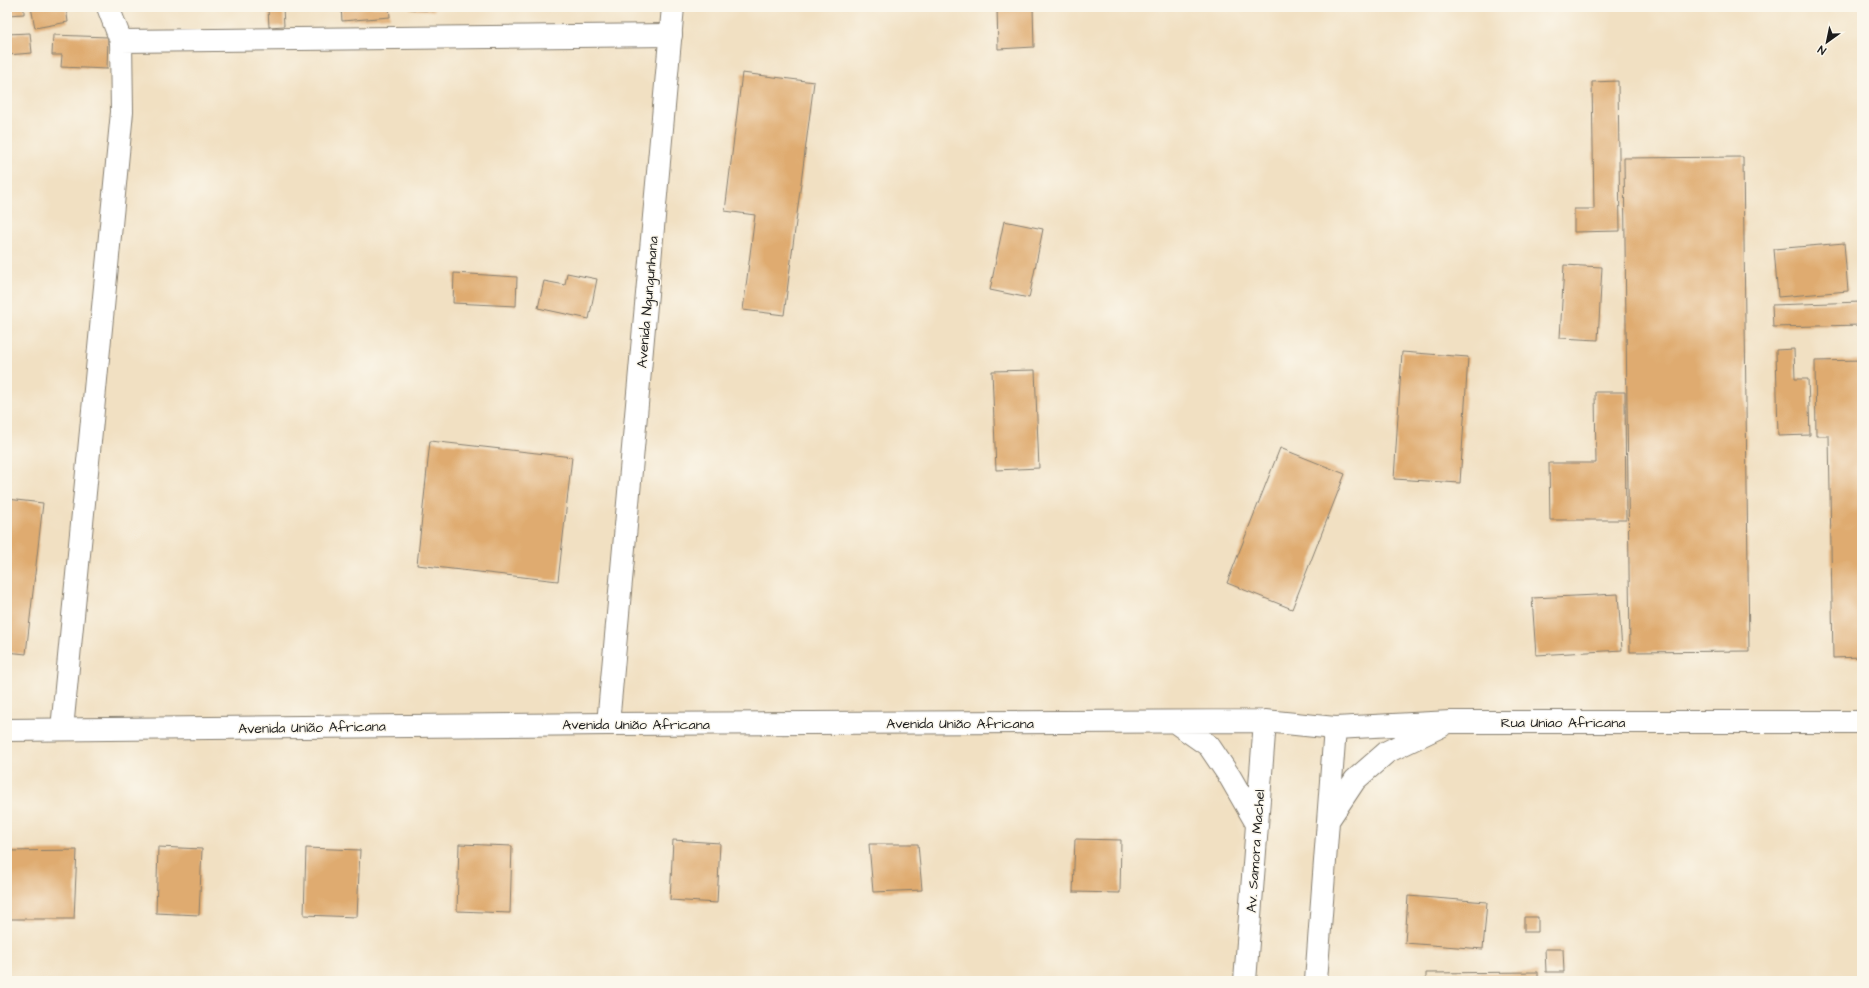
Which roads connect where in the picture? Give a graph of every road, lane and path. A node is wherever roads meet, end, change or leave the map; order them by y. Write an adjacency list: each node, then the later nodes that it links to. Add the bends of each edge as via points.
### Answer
1 (108, 7): 4 (main road)
2 (674, 7): 3 (main road, Avenida Ngungunhana)
3 (671, 35): 4 (main road); 9 (main road, Avenida Ngungunhana)
4 (121, 41): 11 (main road, via 122,112)
5 (1265, 721): 6 (main road, Avenida União Africana); 10 (main road, Rua Uniao Africana); 14 (main road, Av. Samora Machel)
6 (1175, 722): 9 (main road, Avenida União Africana); 14 (main road, via 1209,746)
7 (1451, 722): 8 (main road, Rua Uniao Africana); 10 (main road, Rua Uniao Africana); 13 (main road, via 1387,752 1355,780)
8 (1862, 722)
9 (608, 724): 11 (main road, Avenida União Africana)
10 (1335, 728): 13 (main road)
11 (62, 729): 12 (main road, Avenida União Africana)
12 (7, 730)
13 (1328, 822): 16 (main road)
14 (1257, 824): 15 (main road, Av. Samora Machel)
15 (1245, 981)
16 (1316, 981)

